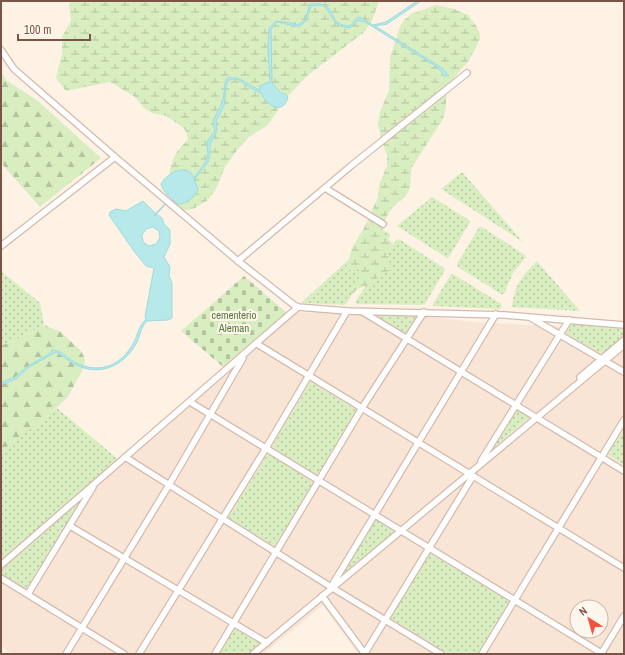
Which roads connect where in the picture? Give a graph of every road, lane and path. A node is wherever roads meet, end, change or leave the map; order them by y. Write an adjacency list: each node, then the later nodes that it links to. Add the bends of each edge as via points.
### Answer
1 (1, 50): 3 (street, via 14,69)
2 (467, 73): 4 (street)
3 (115, 157): 6 (street); 7 (street)
4 (325, 188): 5 (street); 7 (street)
5 (383, 224)
6 (1, 246)
7 (238, 261): 8 (street)
8 (298, 307): 9 (street); 19 (street)
9 (347, 311): 10 (street); 25 (street)
10 (362, 311): 11 (street); 17 (street)
11 (424, 312): 12 (street); 17 (street)
12 (496, 314): 13 (street); 23 (street)
13 (529, 317): 14 (street); 16 (street)
14 (570, 320): 15 (street); 16 (street)
15 (624, 325)
16 (560, 334): 22 (street); 27 (street)
17 (407, 338): 23 (street); 28 (street)
18 (624, 340): 22 (street)
19 (257, 344): 21 (street); 25 (street)
20 (624, 345): 22 (street)
21 (246, 353): 26 (street); 29 (street)
22 (604, 359): 24 (street); 30 (street)
23 (462, 371): 27 (street); 32 (street)
24 (624, 372)
25 (309, 375): 28 (street); 33 (street)
26 (190, 402): 29 (street); 34 (street)
27 (516, 405): 30 (street); 36 (street)
28 (362, 408): 32 (street); 39 (street)
29 (211, 414): 33 (street); 41 (street)
30 (536, 417): 35 (street); 36 (street); 38 (street)
31 (624, 420): 35 (street)
32 (419, 442): 38 (street); 42 (street)
33 (266, 448): 39 (street); 43 (street)
34 (125, 457): 40 (street); 41 (street)
35 (602, 457): 37 (street); 45 (street)
36 (481, 461): 38 (street)
37 (624, 471)
38 (470, 474): 45 (street); 46 (street); 47 (street)
39 (319, 480): 42 (street); 48 (street)
40 (96, 483): 44 (street); 50 (street)
41 (169, 485): 43 (street); 49 (street)
42 (375, 514): 46 (street); 53 (street)
43 (222, 519): 48 (street); 54 (street)
44 (70, 526): 49 (street); 55 (street)
45 (558, 528): 51 (street); 57 (street)
46 (401, 530): 47 (street); 53 (street)
47 (429, 548): 57 (street); 59 (street)
48 (276, 552): 53 (street); 60 (street)
49 (124, 558): 54 (street); 61 (street)
50 (1, 565)
51 (624, 568)
52 (1, 578): 55 (street)
53 (333, 587): 56 (street); 59 (street)
54 (178, 590): 60 (street); 65 (street)
55 (28, 594): 61 (street)
56 (322, 596): 62 (street); 68 (street)
57 (515, 600): 70 (street); 71 (street)
58 (624, 616): 71 (street)
59 (385, 620): 68 (street); 69 (street)
60 (233, 623): 62 (street); 66 (street)
61 (82, 628): 63 (street); 64 (street)
62 (267, 643): 67 (street)
63 (66, 654)
64 (124, 654)
65 (140, 654)
66 (215, 654)
67 (253, 654)
68 (365, 654)
69 (441, 654)
70 (482, 654)
71 (602, 654)

